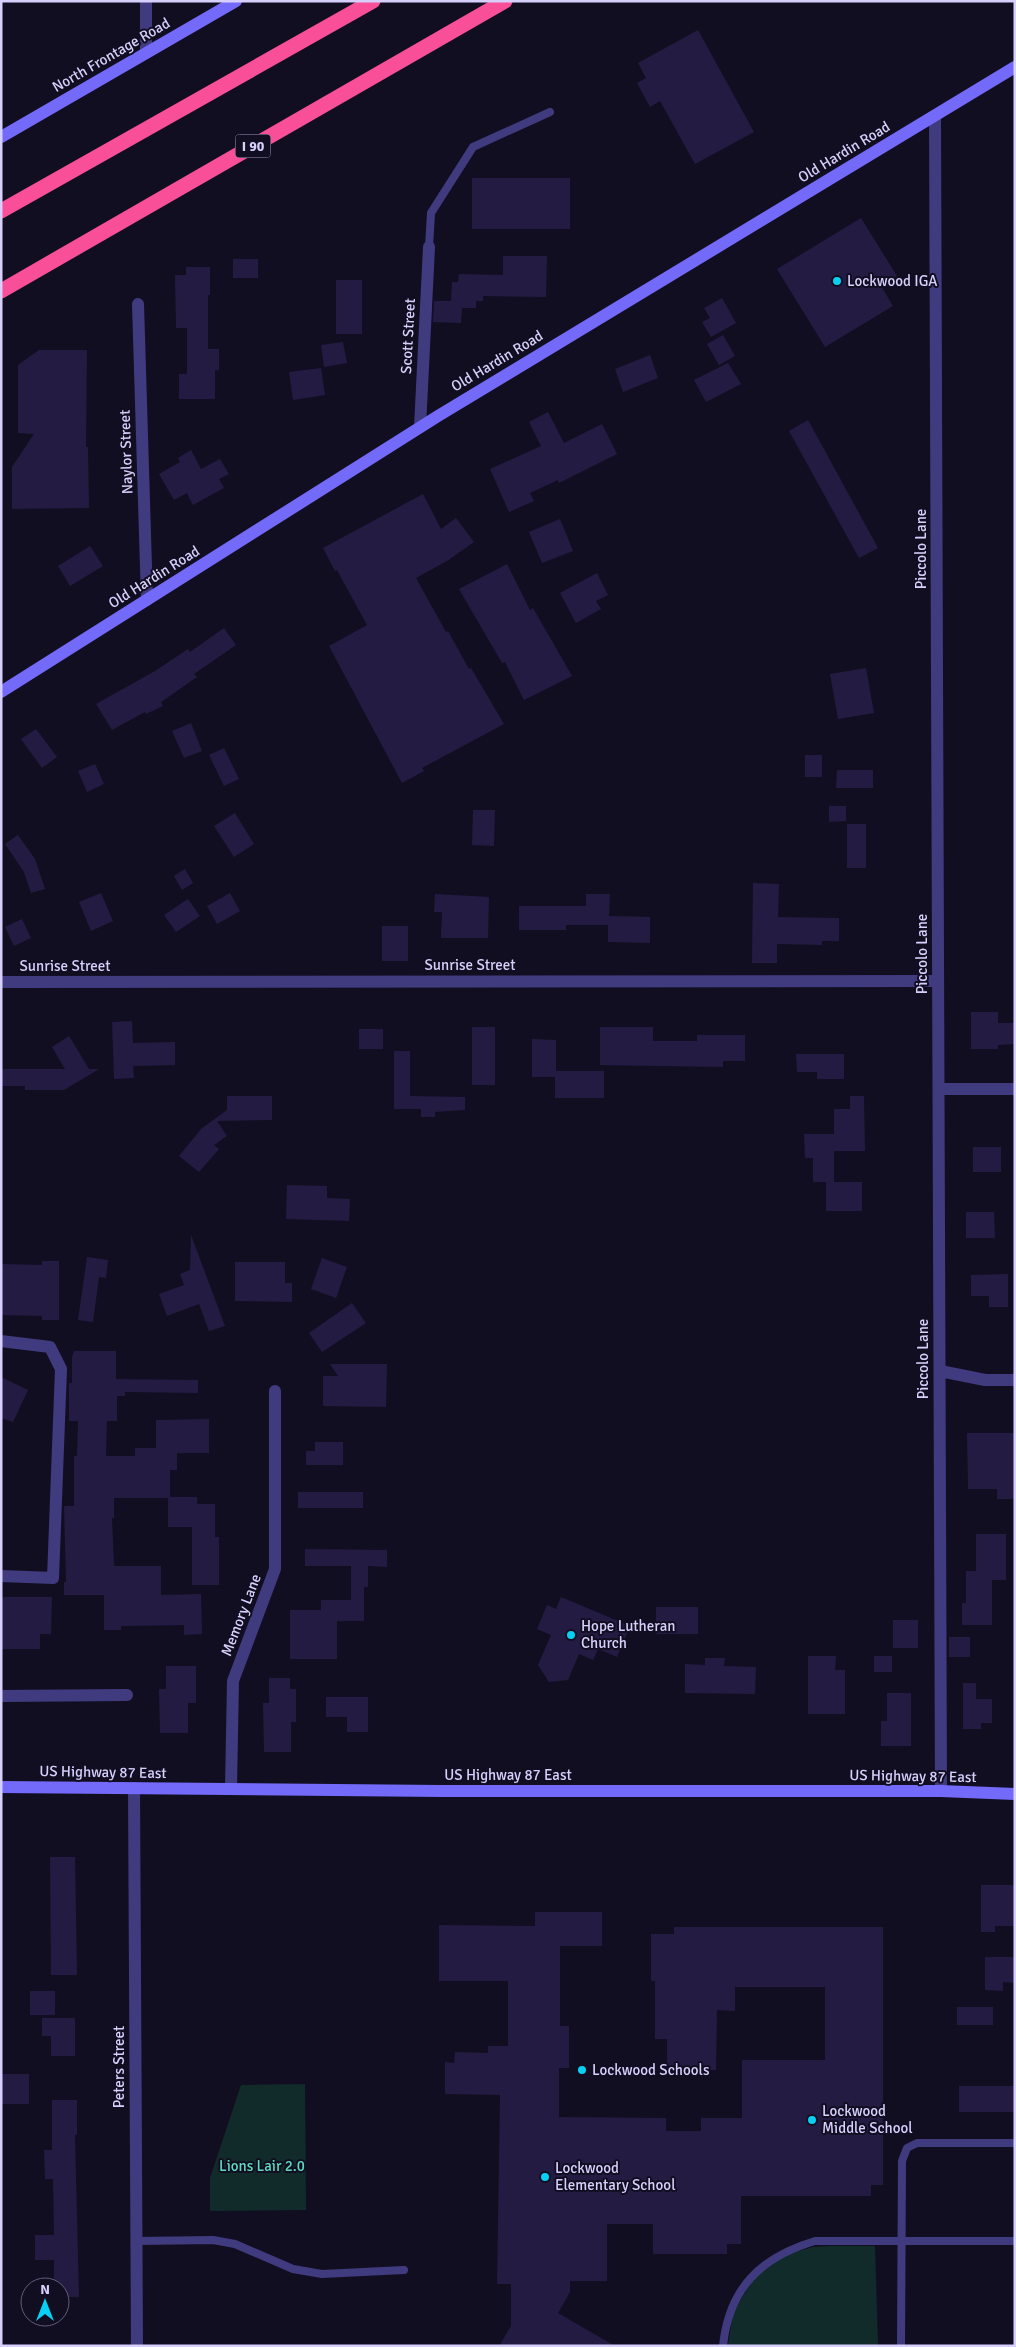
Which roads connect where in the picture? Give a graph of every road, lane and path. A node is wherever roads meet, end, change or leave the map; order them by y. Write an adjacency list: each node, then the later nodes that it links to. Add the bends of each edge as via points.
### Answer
1 (146, 1): 5 (street)
2 (236, 1): 5 (street, North Frontage Road)
3 (373, 1): 10 (highway)
4 (505, 1): 12 (highway, I 90)
5 (146, 52): 9 (street, North Frontage Road)
6 (1015, 67): 8 (street, Old Hardin Road)
7 (550, 112): 11 (lane, via 473,147 431,213)
8 (935, 116): 14 (street, Old Hardin Road); 17 (street, Piccolo Lane)
9 (1, 136)
10 (1, 211)
11 (429, 247): 14 (street, Scott Street)
12 (1, 291)
13 (138, 304): 15 (street, Naylor Street)
14 (420, 427): 15 (street, Old Hardin Road)
15 (148, 600): 16 (street, Old Hardin Road)
16 (1, 692)
17 (938, 980): 18 (street, Sunrise Street); 20 (street, Piccolo Lane)
18 (1, 982)
19 (1015, 1089): 20 (street)
20 (939, 1090): 22 (street, Piccolo Lane)
21 (1, 1341): 25 (street, via 50,1347 61,1369 53,1578)
22 (940, 1370): 23 (street, via 985,1380); 31 (street, Piccolo Lane)
23 (1015, 1380)
24 (275, 1391): 30 (street, Memory Lane, via 275,1569 233,1681)
25 (1, 1576)
26 (1, 1696): 27 (street)
27 (127, 1696)
28 (1, 1786): 29 (street, US Highway 87 East)
29 (134, 1788): 30 (street, US Highway 87 East); 35 (street, Peters Street)
30 (231, 1789): 31 (street, US Highway 87 East)
31 (941, 1791): 32 (street, US Highway 87 East)
32 (1015, 1794)
33 (1015, 2144): 36 (lane, via 917,2144 907,2148 902,2160)
34 (1015, 2240): 36 (lane)
35 (136, 2241): 37 (lane, via 213,2240 235,2244 293,2269 322,2274); 38 (street, Peters Street)
36 (902, 2241): 39 (lane, via 815,2241 793,2247 772,2258 750,2278 735,2298 725,2327); 40 (lane)
37 (404, 2270)
38 (137, 2346)
39 (723, 2346)
40 (901, 2346)

